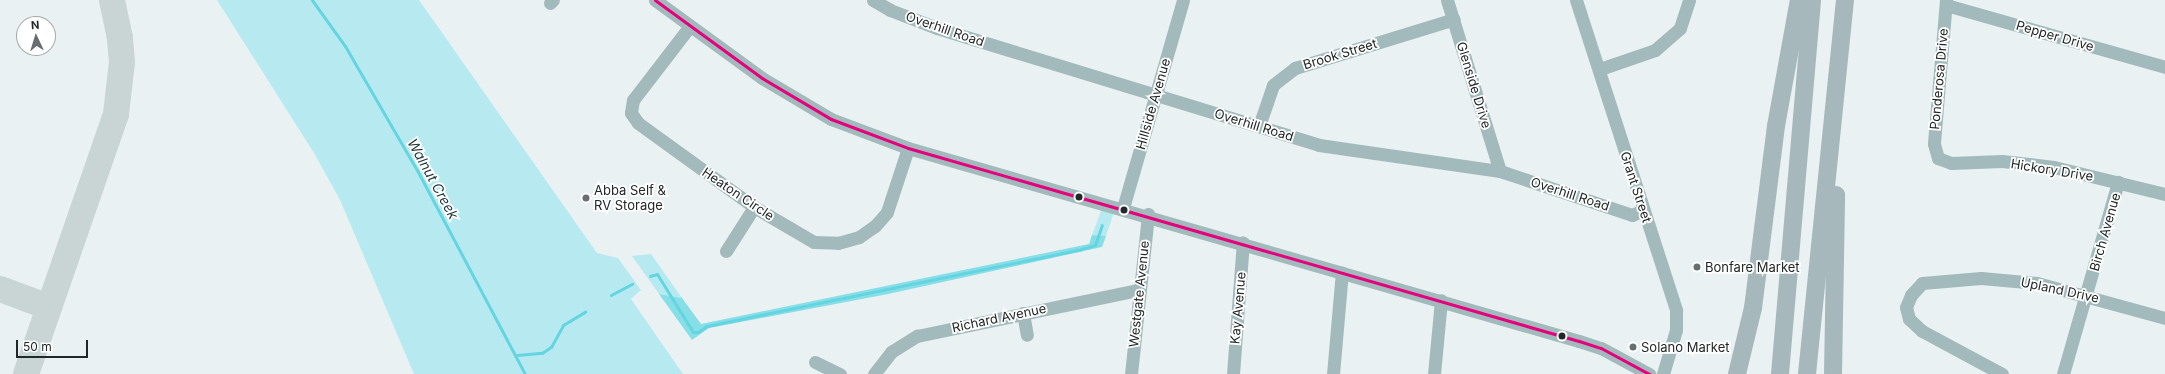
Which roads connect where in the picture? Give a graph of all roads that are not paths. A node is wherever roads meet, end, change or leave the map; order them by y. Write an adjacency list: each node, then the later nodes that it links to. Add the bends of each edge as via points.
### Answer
1 (656, 0): 13 (street)
2 (873, 0): 11 (street, Overhill Road)
3 (1183, 0): 17 (street, Hillside Avenue)
4 (1447, 0): 12 (street, Glenside Drive)
5 (1576, 0): 15 (street, Grant Street)
6 (1689, 0): 15 (street, via 1680,28 1655,50)
7 (1799, 0): 46 (highway, via 1776,126 1753,308)
8 (1812, 0): 47 (highway)
9 (1845, 0): 16 (highway)
10 (1946, 2): 14 (street, Pepper Drive); 20 (street, Ponderosa Drive, via 1934,144)
11 (892, 5): 17 (street, Overhill Road, via 937,28)
12 (1454, 18): 18 (street, Brook Street, via 1295,68 1273,85); 21 (street, Glenside Drive)
13 (690, 26): 19 (street, via 762,78 831,119); 24 (street, Heaton Circle, via 633,100 631,113 638,123)
14 (2165, 66)
15 (1600, 69): 26 (street, Grant Street)
16 (1835, 95): 48 (highway); 49 (highway, via 1842,141 1834,246)
17 (1156, 96): 18 (street, Overhill Road); 25 (street, Hillside Avenue)
18 (1259, 126): 21 (street, Overhill Road, via 1319,145)
19 (908, 148): 24 (street, Heaton Circle, via 887,212 859,237 838,243 814,242); 25 (street)
20 (1938, 158): 22 (street, Hickory Drive, via 1951,163 2002,162 2054,167)
21 (1500, 171): 26 (street, Overhill Road, via 1632,214)
22 (2118, 182): 23 (street, Hickory Drive); 32 (street, Birch Avenue)
23 (2165, 194)
24 (754, 207): 29 (street)
25 (1123, 208): 27 (street)
26 (1643, 210): 45 (street, Grant Street, via 1678,320)
27 (1148, 214): 28 (street); 31 (street, Westgate Avenue)
28 (1243, 242): 30 (street); 41 (street, Kay Avenue)
29 (726, 251)
30 (1342, 272): 33 (street); 42 (street)
31 (1138, 290): 34 (street, Richard Avenue); 40 (street, Westgate Avenue)
32 (2087, 295): 35 (street, Upland Drive); 50 (street, Upland Drive, via 2037,283 1981,278 1922,283 1911,295 1906,307 1910,319 1922,331); 51 (street, Birch Avenue)
33 (1441, 300): 43 (street); 44 (street, via 1601,348)
34 (1023, 313): 36 (street); 39 (street, Richard Avenue, via 917,336 891,352)
35 (2165, 318)
36 (1028, 335)
37 (814, 362): 38 (street)
38 (840, 374)
39 (874, 374)
40 (1131, 374)
41 (1233, 374)
42 (1332, 374)
43 (1434, 374)
44 (1649, 374)
45 (1663, 374)
46 (1737, 374)
47 (1780, 374)
48 (1806, 374)
49 (1833, 374)
50 (2002, 374)
51 (2063, 374)

